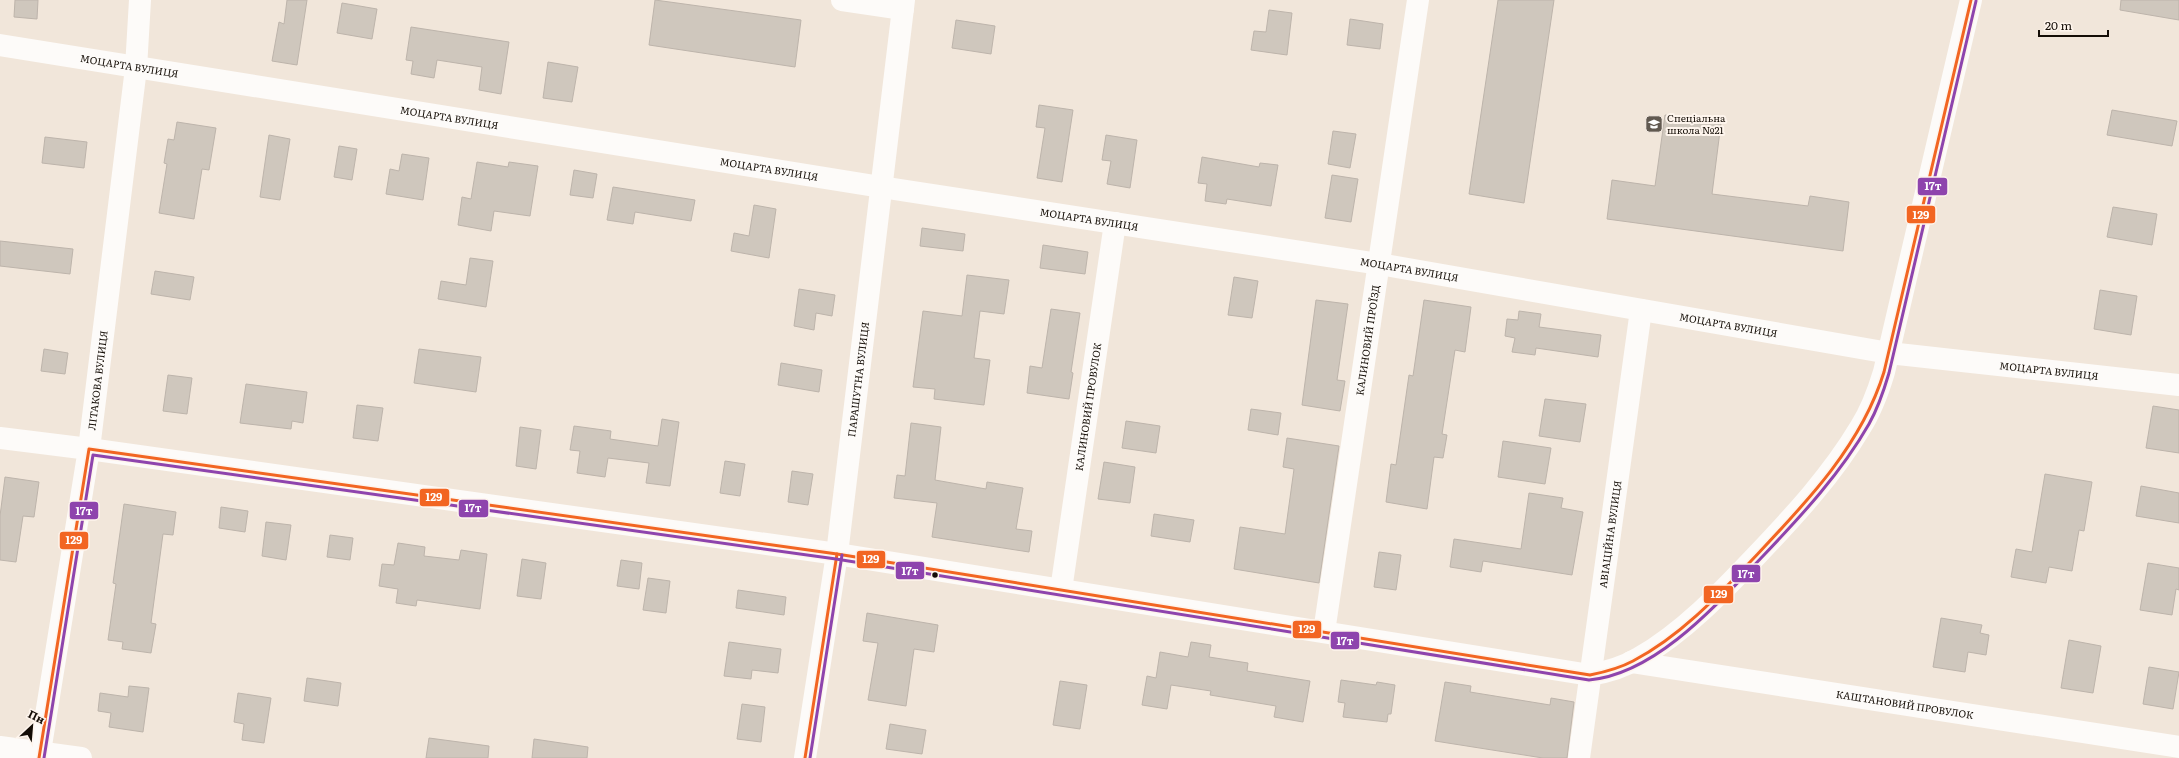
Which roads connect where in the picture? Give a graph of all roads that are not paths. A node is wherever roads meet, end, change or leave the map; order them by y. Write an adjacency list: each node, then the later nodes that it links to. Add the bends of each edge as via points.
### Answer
1 (140, 0): 7 (street, ЛІТАКОВА ВУЛИЦЯ)
2 (842, 0): 5 (street)
3 (1418, 0): 10 (street, КАЛИНОВИЙ ПРОЇЗД)
4 (1971, 0): 12 (street)
5 (903, 4): 8 (street, ПАРАШУТНА ВУЛИЦЯ)
6 (0, 45): 7 (street, МОЦАРТА ВУЛИЦЯ)
7 (136, 68): 8 (street, МОЦАРТА ВУЛИЦЯ); 15 (street, ЛІТАКОВА ВУЛИЦЯ)
8 (881, 187): 9 (street, МОЦАРТА ВУЛИЦЯ); 16 (street, ПАРАШУТНА ВУЛИЦЯ)
9 (1115, 223): 10 (street, МОЦАРТА ВУЛИЦЯ); 17 (street, КАЛИНОВИЙ ПРОВУЛОК)
10 (1379, 264): 11 (street, МОЦАРТА ВУЛИЦЯ); 18 (street, КАЛИНОВИЙ ПРОЇЗД)
11 (1641, 310): 12 (street, МОЦАРТА ВУЛИЦЯ); 20 (street, АВІАЦІЙНА ВУЛИЦЯ)
12 (1889, 353): 13 (street, МОЦАРТА ВУЛИЦЯ); 19 (street, via 1878,391 1861,427 1811,495 1762,551 1694,618 1671,637)
13 (2179, 385)
14 (0, 438): 15 (street)
15 (88, 449): 16 (street); 23 (street, ЛІТАКОВА ВУЛИЦЯ)
16 (837, 554): 17 (street); 25 (street, ПАРАШУТНА ВУЛИЦЯ)
17 (1061, 590): 18 (street)
18 (1324, 632): 20 (street)
19 (1631, 662): 20 (street, via 1616,669); 22 (street, КАШТАНОВИЙ ПРОВУЛОК)
20 (1590, 675): 26 (street, АВІАЦІЙНА ВУЛИЦЯ)
21 (0, 746): 23 (street)
22 (2179, 747)
23 (40, 755): 24 (street)
24 (81, 758)
25 (805, 758)
26 (1579, 758)

